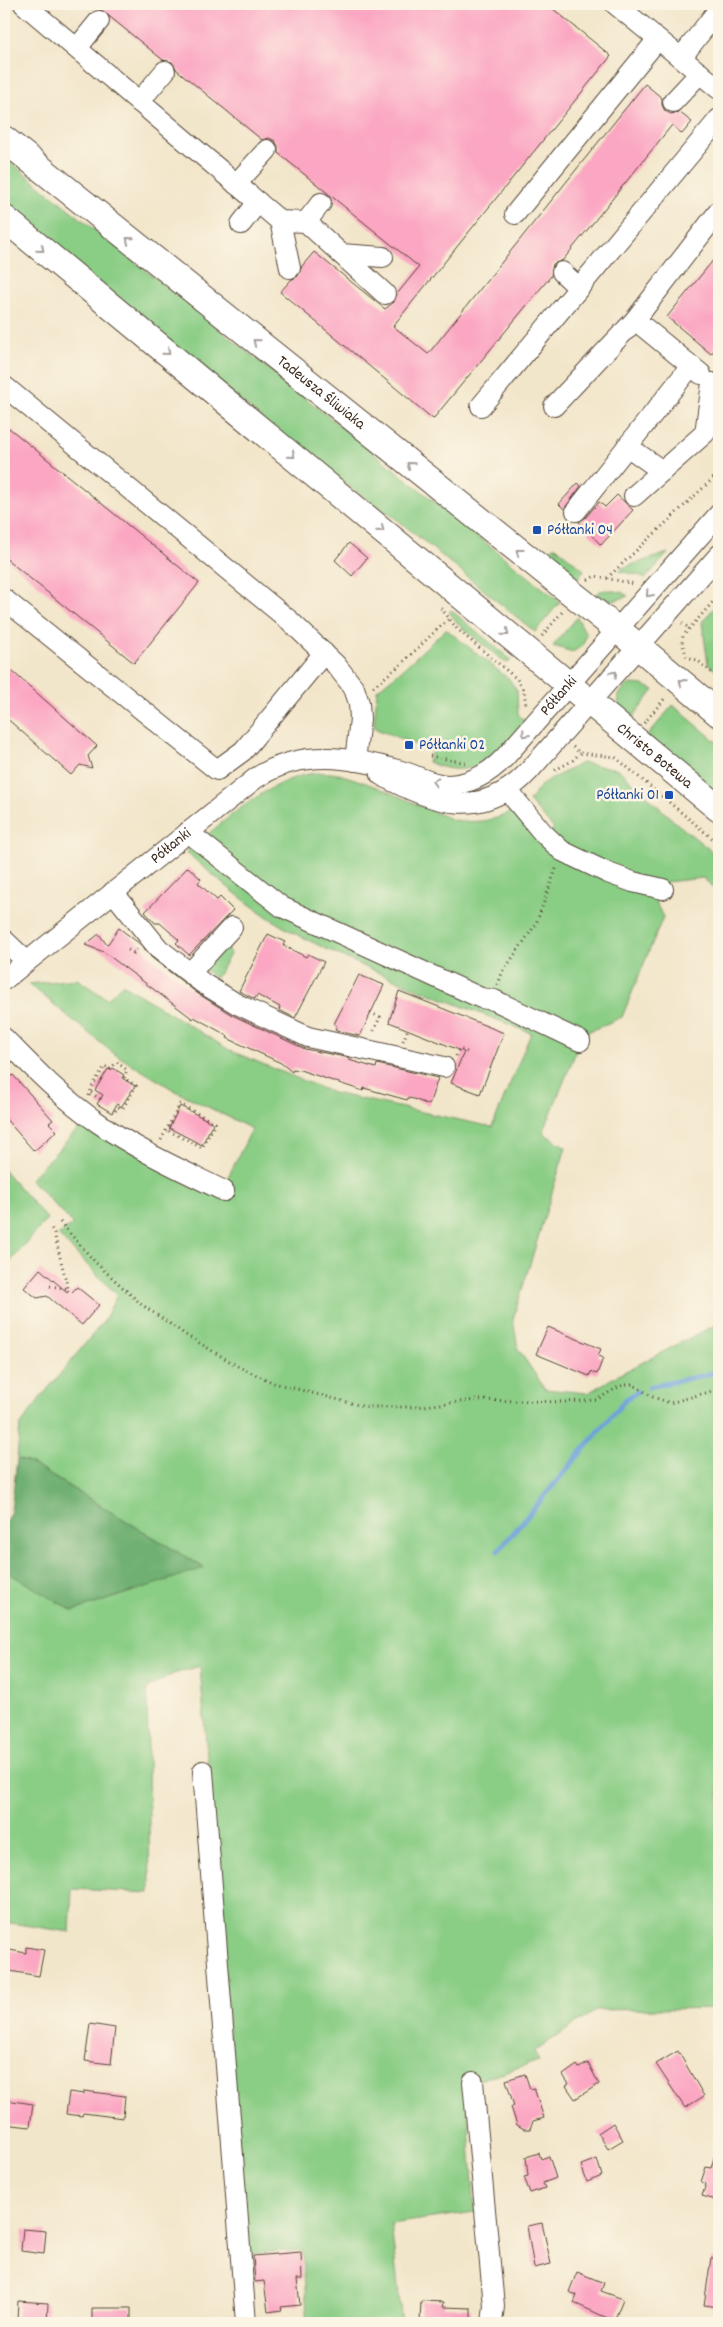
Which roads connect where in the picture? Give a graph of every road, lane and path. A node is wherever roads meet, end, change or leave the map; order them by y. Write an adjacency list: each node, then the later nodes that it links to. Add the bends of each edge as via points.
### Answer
1 (24, 4): 4 (street)
2 (615, 4): 6 (street)
3 (719, 9): 8 (street)
4 (46, 11): 7 (street)
5 (99, 21): 7 (street)
6 (658, 39): 8 (street); 21 (street)
7 (77, 48): 12 (street)
8 (681, 58): 10 (street)
9 (165, 71): 12 (street)
10 (700, 73): 11 (street); 13 (street)
11 (719, 88)
12 (139, 102): 17 (street)
13 (673, 102)
14 (719, 119): 30 (street)
15 (4, 139): 53 (main road, Tadeusza Śliwiaka, one-way to 15)
16 (267, 150): 17 (street)
17 (236, 184): 18 (street)
18 (258, 202): 23 (street); 25 (street)
19 (321, 203): 24 (street)
20 (719, 211): 32 (street)
21 (515, 214)
22 (4, 218): 58 (main road, one-way to 58)
23 (280, 221): 24 (street); 28 (street)
24 (306, 222): 26 (street)
25 (241, 224)
26 (341, 254): 27 (street); 31 (street)
27 (383, 257)
28 (290, 268)
29 (562, 272): 30 (street)
30 (579, 288): 36 (street)
31 (384, 294)
32 (635, 320): 33 (street); 37 (street)
33 (691, 366): 34 (street); 38 (street)
34 (716, 379): 39 (street, via 705,433)
35 (4, 386): 56 (street, via 290,621)
36 (481, 406)
37 (554, 406)
38 (627, 446): 39 (street); 42 (street)
39 (662, 471): 41 (street)
40 (719, 473): 45 (path)
41 (634, 496)
42 (576, 511)
43 (719, 514): 53 (street, Półłanki, one-way to 53)
44 (719, 555): 55 (street, Półłanki)
45 (607, 578): 46 (path, via 595,576); 47 (path)
46 (583, 586)
47 (639, 587)
48 (719, 595): 52 (path)
49 (4, 598): 56 (street, via 217,770 243,751)
50 (566, 606): 54 (path)
51 (682, 622): 52 (path)
52 (690, 629): 57 (path, via 683,636 684,652)
53 (618, 630): 55 (main road, Tadeusza Śliwiaka); 58 (street, Półłanki)
54 (541, 638)
55 (639, 647): 61 (street, Półłanki, one-way to 55); 63 (main road, one-way to 55)
56 (324, 653): 68 (street, via 354,688 358,698 360,719)
57 (719, 679)
58 (569, 684): 61 (main road); 68 (street, Półłanki, one-way to 68, via 500,763 470,782 442,784)
59 (374, 686): 62 (path, via 448,619 517,680)
60 (665, 698): 64 (path)
61 (589, 701): 71 (street, Półłanki, via 520,780); 72 (main road, Christo Botewa)
62 (530, 712)
63 (719, 714)
64 (638, 730)
65 (570, 745): 66 (path)
66 (580, 753): 70 (path); 74 (path, via 614,758)
67 (430, 756): 69 (path)
68 (356, 761): 71 (street, Półłanki, via 395,783 454,803 479,802); 73 (street, Półłanki, via 307,758 280,764 256,778)
69 (468, 763)
70 (553, 772)
71 (507, 790): 75 (street)
72 (719, 809)
73 (188, 832): 77 (street, Półłanki); 85 (street, via 282,907 481,998)
74 (719, 844)
75 (562, 851): 76 (street, via 608,873); 85 (path, via 536,924 502,973)
76 (663, 889)
77 (113, 892): 82 (street, Półłanki); 83 (street, via 159,948)
78 (232, 927): 83 (street)
79 (4, 940): 82 (street)
80 (128, 950): 81 (path)
81 (134, 953)
82 (26, 962): 84 (street, Półłanki)
83 (190, 973): 91 (street, via 237,1004 308,1037)
84 (4, 980)
85 (494, 1000): 89 (street)
86 (370, 1013): 88 (path, via 380,1017)
87 (4, 1038): 92 (street, via 56,1090)
88 (371, 1038)
89 (580, 1041)
90 (467, 1052): 91 (path, via 459,1048)
91 (449, 1064)
92 (89, 1102): 93 (path, via 93,1085 105,1066 110,1069 117,1062 127,1070 124,1078 136,1086 123,1108 118,1107 112,1116); 95 (street, via 99,1124)
93 (104, 1110)
94 (167, 1130): 94 (path, via 180,1104 215,1123 202,1148); 95 (path)
95 (153, 1156): 96 (street)
96 (224, 1191)
97 (60, 1222): 100 (path, via 95,1262 141,1304 186,1335 274,1383 366,1407 415,1407 476,1400 596,1400 620,1386 632,1384 670,1403)
98 (50, 1226): 99 (path, via 68,1289)
99 (50, 1286)
100 (719, 1389)
101 (203, 1771): 103 (street)
102 (474, 2082): 104 (street, via 494,2306)
103 (246, 2323)
104 (492, 2323)

